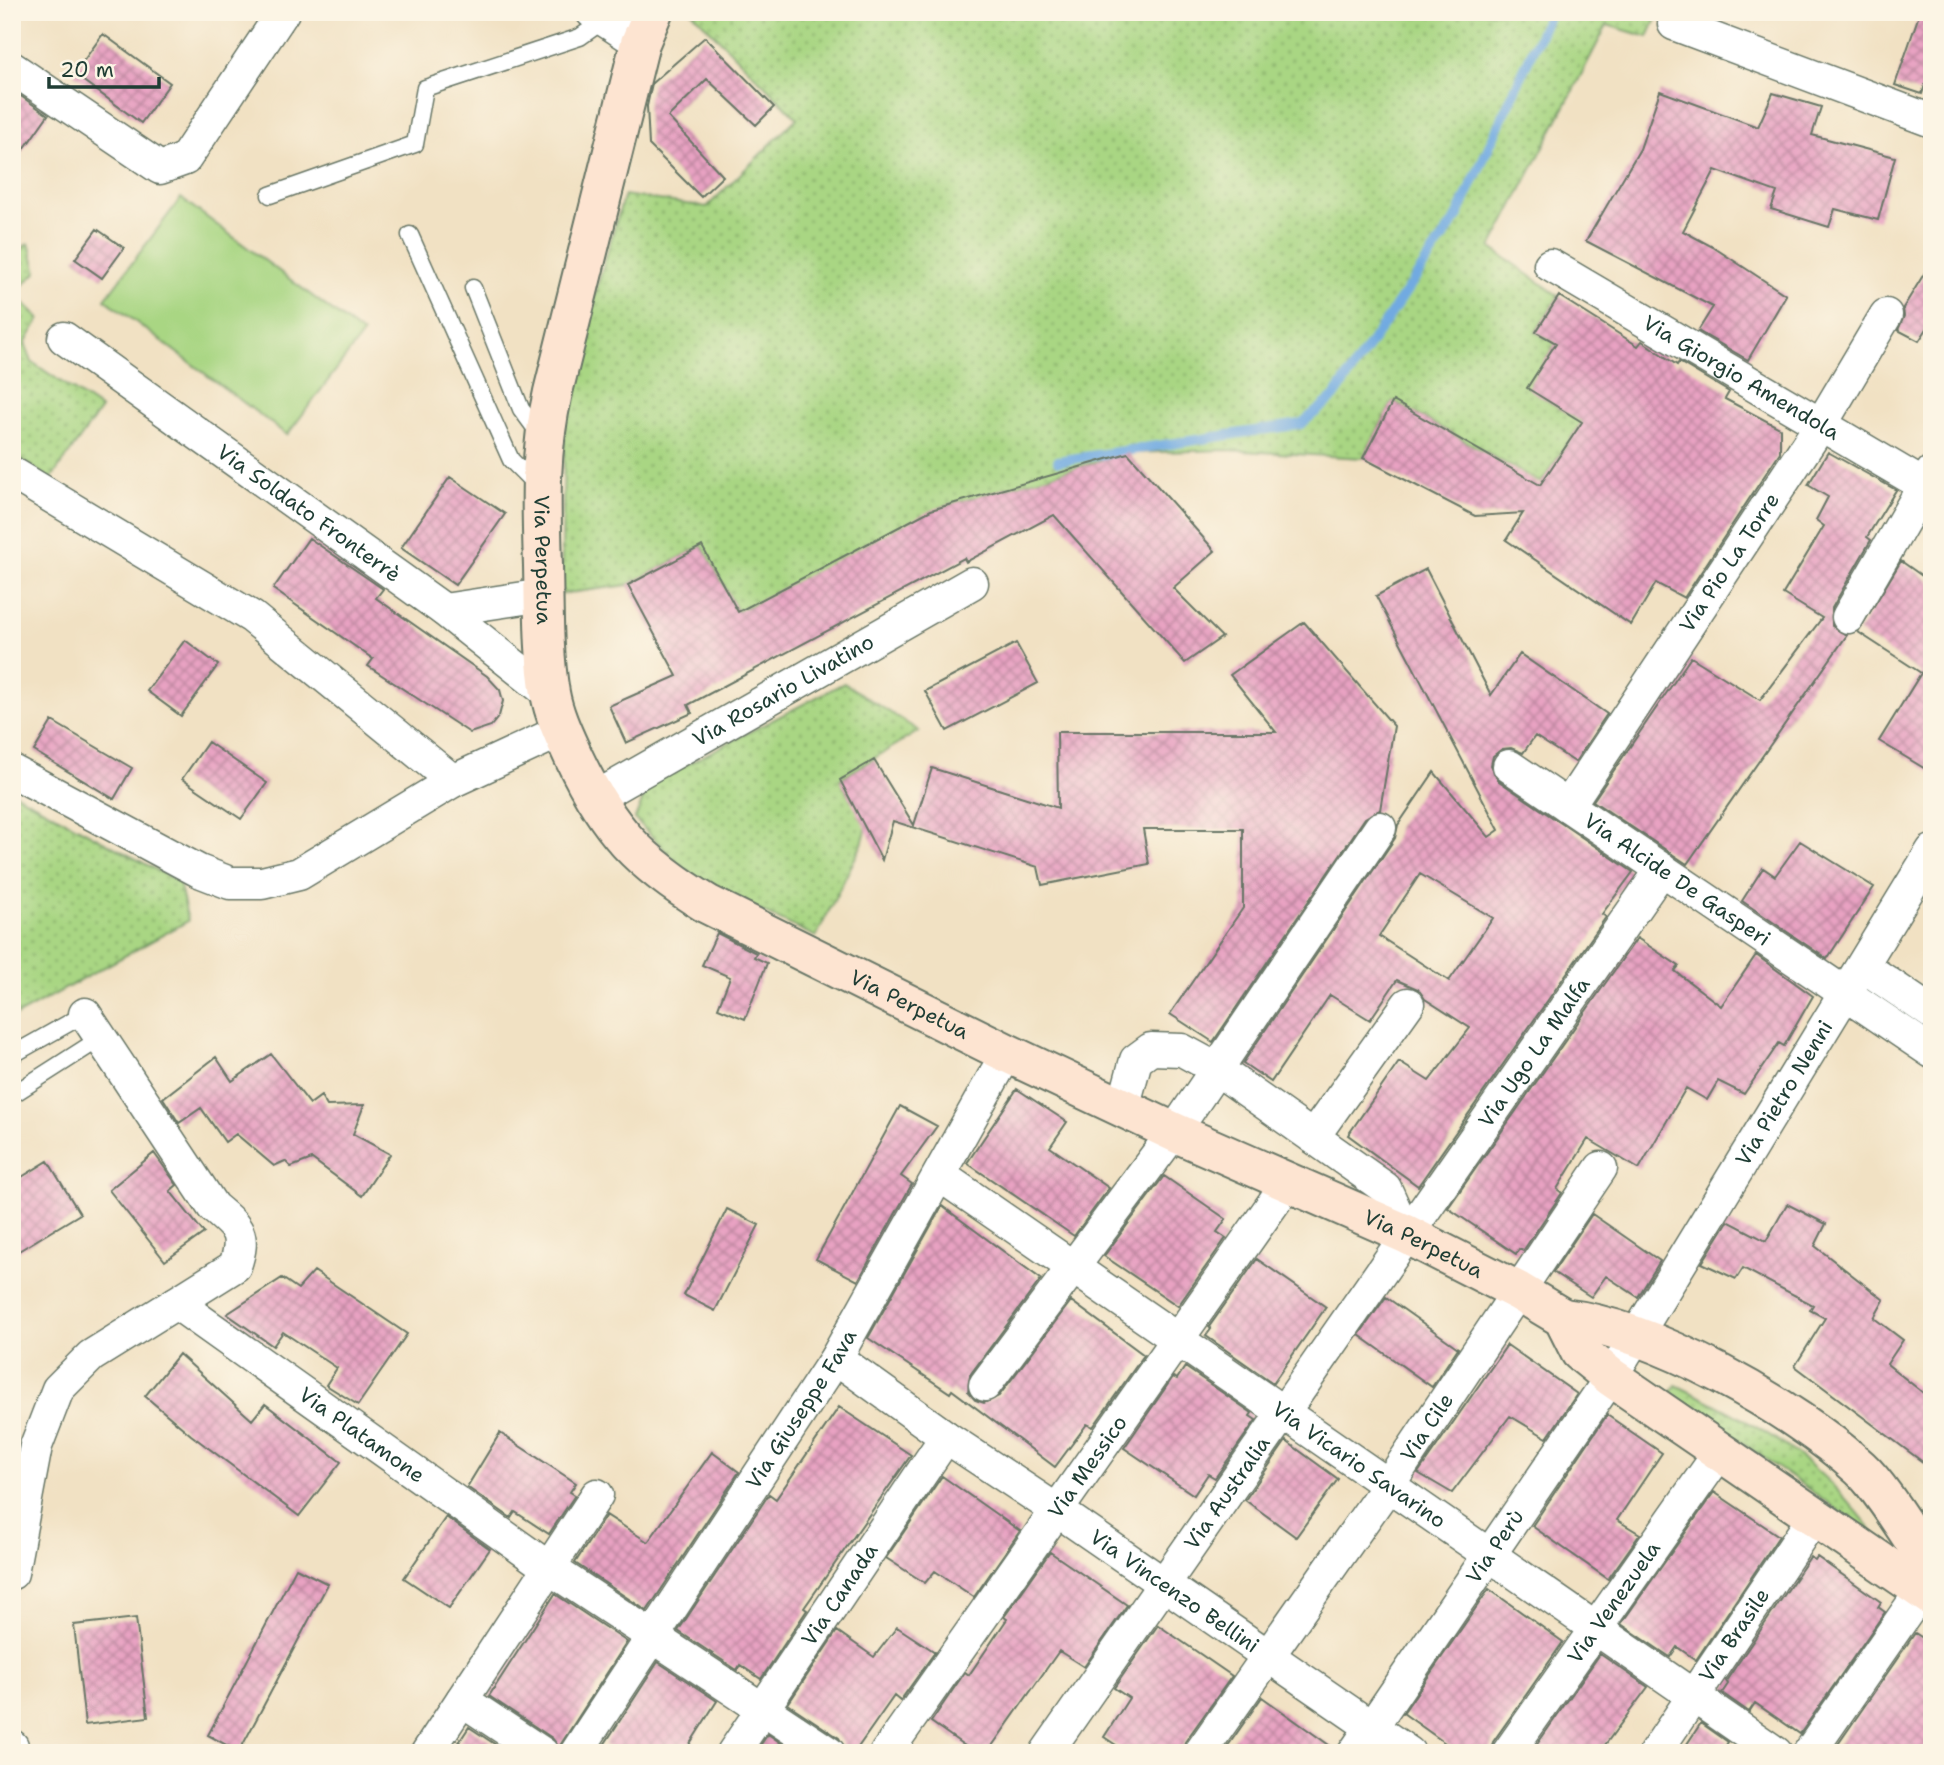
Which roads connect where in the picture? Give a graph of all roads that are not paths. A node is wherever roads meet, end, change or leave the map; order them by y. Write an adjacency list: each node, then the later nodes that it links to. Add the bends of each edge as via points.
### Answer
1 (283, 12): 5 (street, via 185,159 160,168)
2 (598, 16): 4 (street); 7 (lane, via 580,37 425,88 415,144)
3 (1674, 24): 6 (street)
4 (647, 28): 14 (street, Via Perpetua)
5 (12, 68)
6 (1932, 121)
7 (270, 195)
8 (410, 235): 17 (lane, via 511,460)
9 (1550, 265): 13 (street, Via Giorgio Amendola)
10 (473, 288): 14 (lane, via 521,409)
11 (1886, 315): 13 (street, Via Pio La Torre)
12 (64, 338): 20 (street, Via Soldato Fronterrè)
13 (1820, 426): 16 (street, Via Giorgio Amendola); 28 (street, Via Pio La Torre)
14 (543, 438): 17 (street, Via Perpetua)
15 (12, 473): 26 (street, via 251,617)
16 (1929, 483): 21 (street)
17 (541, 491): 19 (street, Via Perpetua)
18 (972, 583): 27 (street, Via Rosario Livatino)
19 (544, 595): 20 (street); 22 (street, Via Perpetua)
20 (444, 610): 22 (street, Via Soldato Fronterrè)
21 (1848, 617)
22 (551, 695): 23 (street, Via Perpetua)
23 (562, 731): 26 (street); 27 (street, Via Perpetua)
24 (1509, 766): 28 (street, Via Alcide De Gasperi)
25 (12, 771): 26 (street, via 230,883 262,883 299,874)
26 (453, 781)
27 (593, 799): 38 (street, Via Perpetua, via 626,844 660,875 707,904)
28 (1569, 806): 31 (street, Via Alcide De Gasperi)
29 (1380, 828): 40 (street)
30 (1932, 851): 32 (street, Via Pietro Nenni)
31 (1662, 869): 33 (street, Via Alcide De Gasperi); 48 (street, Via Ugo La Malfa)
32 (1863, 966): 33 (street, Via Pietro Nenni); 35 (street)
33 (1846, 995): 37 (street, Via Alcide De Gasperi); 54 (street, Via Pietro Nenni)
34 (1408, 1004): 44 (street)
35 (1932, 1013)
36 (93, 1026): 39 (lane); 41 (lane); 51 (street, via 213,1207 237,1228 242,1246 235,1266)
37 (1932, 1052)
38 (1007, 1053): 42 (street, Via Perpetua); 46 (street, Via Giuseppe Fava)
39 (12, 1055)
40 (1216, 1068): 42 (street, via 1182,1050 1151,1049 1136,1060); 43 (street); 44 (street)
41 (12, 1095)
42 (1123, 1108): 43 (street, Via Perpetua)
43 (1174, 1132): 47 (street, Via Perpetua); 49 (street)
44 (1313, 1137): 48 (street, via 1385,1188)
45 (1601, 1168): 50 (street, Via Cile)
46 (941, 1175): 49 (street, Via Vicario Savarino); 55 (street, Via Giuseppe Fava)
47 (1289, 1181): 48 (street, Via Perpetua); 53 (street, Via Messico)
48 (1406, 1234): 50 (street, Via Perpetua); 58 (street, Via Australia)
49 (1074, 1265): 53 (street, Via Vicario Savarino); 57 (street)
50 (1518, 1291): 52 (street, Via Perpetua); 61 (street, Via Cile)
51 (176, 1303): 66 (street, Via Platamone); 67 (street, via 91,1356 58,1389 36,1446)
52 (1563, 1318): 54 (street, via 1596,1321); 56 (street, via 1580,1352)
53 (1178, 1338): 58 (street, Via Vicario Savarino); 63 (street, Via Messico)
54 (1636, 1338): 56 (street, Via Perù); 68 (street, via 1695,1361 1789,1413 1862,1469)
55 (836, 1358): 59 (street, Via Vincenzo Bellini); 71 (street, Via Giuseppe Fava)
56 (1611, 1377): 60 (street); 65 (street, Via Perù)
57 (985, 1385)
58 (1286, 1412): 61 (street, Via Vicario Savarino); 69 (street, Via Australia)
59 (946, 1437): 63 (street, Via Vincenzo Bellini); 75 (street, Via Canada)
60 (1720, 1452): 64 (street); 70 (street, Via Venezuela)
61 (1389, 1484): 65 (street, Via Vicario Savarino); 72 (street, Via Cile)
62 (597, 1495): 66 (street)
63 (1058, 1511): 69 (street, Via Vincenzo Bellini); 84 (street, Via Messico)
64 (1814, 1517): 68 (street); 73 (street, Via Brasile)
65 (1490, 1552): 70 (street, Via Vicario Savarino); 76 (street, Via Perù)
66 (549, 1568): 71 (street, Via Platamone); 74 (street)
67 (12, 1573)
68 (1929, 1583): 92 (street)
69 (1166, 1584): 72 (street, Via Vincenzo Bellini); 85 (street, Via Australia)
70 (1595, 1629): 73 (street, Via Vicario Savarino); 89 (street, Via Venezuela)
71 (653, 1639): 75 (street, Via Platamone); 81 (street, Via Giuseppe Fava)
72 (1270, 1657): 76 (street, Via Vincenzo Bellini); 86 (street, Via Cile)
73 (1692, 1697): 90 (street, Via Brasile); 91 (street, Via Vicario Savarino)
74 (462, 1700): 79 (street); 80 (street)
75 (763, 1708): 82 (street, Via Canada); 83 (street, Via Platamone)
76 (1372, 1727): 87 (street, Via Perù); 88 (street, Via Vincenzo Bellini)
77 (12, 1746): 78 (street)
78 (12, 1753)
79 (427, 1753)
80 (542, 1753)
81 (576, 1753)
82 (733, 1753)
83 (829, 1753)
84 (886, 1753)
85 (1046, 1753)
86 (1200, 1753)
87 (1354, 1753)
88 (1409, 1753)
89 (1508, 1753)
90 (1655, 1753)
91 (1776, 1753)
92 (1809, 1753)

